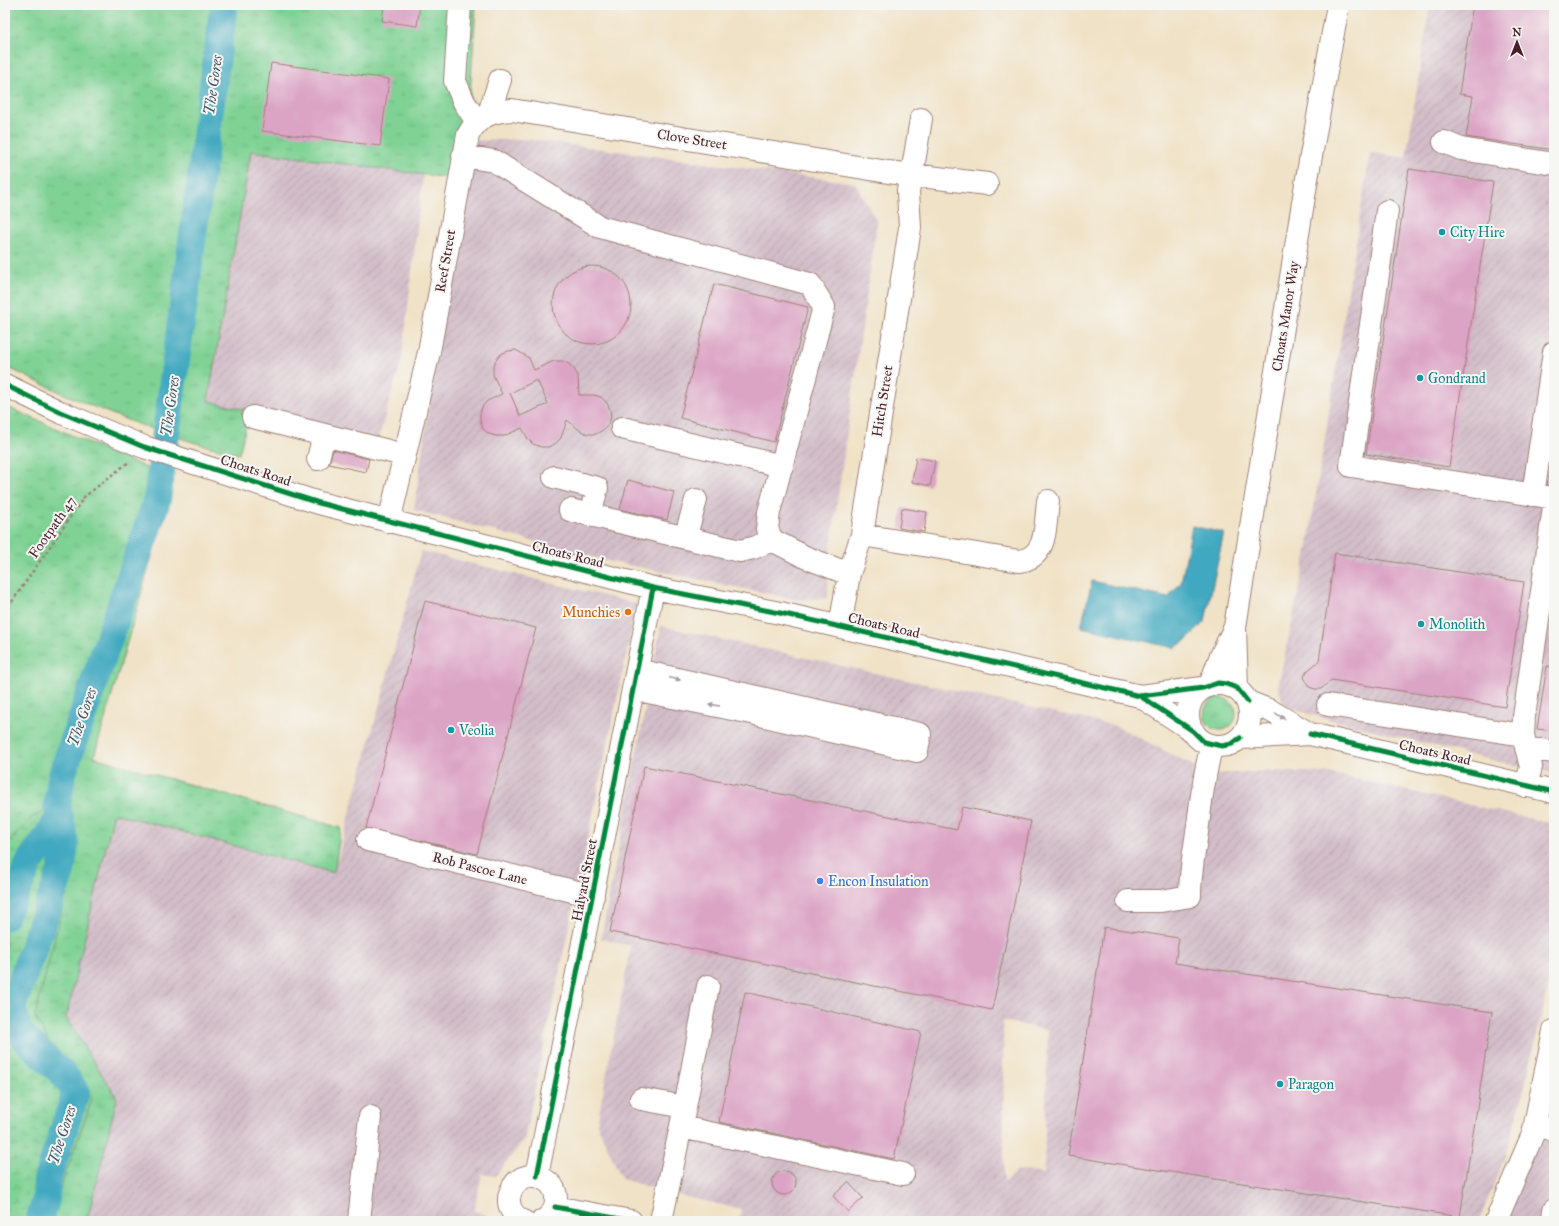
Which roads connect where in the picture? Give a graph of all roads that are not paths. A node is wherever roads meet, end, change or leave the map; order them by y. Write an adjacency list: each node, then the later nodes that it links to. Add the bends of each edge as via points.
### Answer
1 (460, 5): 4 (street, via 455,81 464,102)
2 (1338, 5): 32 (street, Choats Manor Way, via 1306,184)
3 (500, 80): 4 (street, Reef Street)
4 (483, 117): 7 (street, Reef Street, via 468,134); 9 (street, Clove Street, via 512,110)
5 (921, 119): 9 (street, Hitch Street)
6 (1444, 142): 8 (street, via 1461,149)
7 (463, 156): 17 (street, Reef Street, via 429,352); 19 (street, via 494,161 600,227 810,284 824,307)
8 (1554, 164)
9 (910, 174): 10 (street, Clove Street); 26 (street, Hitch Street, via 910,228)
10 (988, 184)
11 (1387, 211): 21 (street, via 1351,466)
12 (1554, 352): 21 (street)
13 (5, 385): 25 (street, Choats Road, via 60,412 144,447 319,503)
14 (253, 417): 16 (street)
15 (622, 428): 19 (street)
16 (324, 435): 17 (street); 18 (street)
17 (404, 455): 25 (street, Reef Street)
18 (318, 459)
19 (782, 466): 28 (street, via 769,512 767,529)
20 (554, 477): 27 (street, via 597,488 580,513)
21 (1544, 496)
22 (696, 500): 27 (street)
23 (1048, 501): 26 (street, via 1042,546 1035,556 1027,560 1019,561)
24 (1554, 507): 42 (street)
25 (389, 522): 30 (street, Choats Road)
26 (862, 535): 29 (street, Hitch Street)
27 (685, 538): 28 (street, via 740,551)
28 (772, 540): 29 (street, via 805,557)
29 (849, 574): 31 (street, Hitch Street)
30 (653, 588): 31 (street, Choats Road); 33 (street, Halyard Street)
31 (840, 627): 36 (street, Choats Road)
32 (1235, 628): 34 (street, Choats Manor Way); 35 (street, Choats Manor Way)
33 (635, 680): 37 (street); 48 (street, Halyard Street)
34 (1207, 686): 35 (street, via 1226,684); 36 (street, Choats Road); 39 (street, via 1192,700 1189,707 1188,715)
35 (1242, 695): 40 (street, Choats Road, one-way to 40); 41 (street, via 1251,712 1250,722)
36 (1140, 696): 39 (street, Choats Road)
37 (754, 705): 37 (street, via 920,734 917,751)
38 (1328, 705): 42 (street)
39 (1193, 731): 43 (street, via 1204,742)
40 (1310, 734): 41 (street, Choats Road); 45 (street, Choats Road)
41 (1240, 738): 43 (street, via 1227,745)
42 (1524, 742): 44 (street); 45 (street, via 1531,767)
43 (1212, 745): 49 (street, via 1206,764 1192,858 1190,896 1160,901)
44 (1554, 752)
45 (1526, 786): 46 (street, Choats Road)
46 (1554, 792)
47 (368, 840): 48 (street, Rob Pascoe Lane)
48 (593, 896): 57 (street, Halyard Street)
49 (1128, 901)
50 (708, 986): 54 (street)
51 (1554, 1031): 55 (street)
52 (642, 1099): 54 (street)
53 (370, 1117): 61 (street)
54 (683, 1117): 56 (street); 64 (street)
55 (1544, 1128): 65 (street, via 1533,1134)
56 (903, 1174)
57 (537, 1176): 59 (street, via 551,1184 555,1191); 62 (street, via 530,1176 517,1182 509,1194 510,1208)
58 (1554, 1210): 60 (street)
59 (549, 1214): 63 (street)
60 (1554, 1218)
61 (359, 1221)
62 (523, 1221)
63 (631, 1221)
64 (661, 1221)
65 (1496, 1221)

